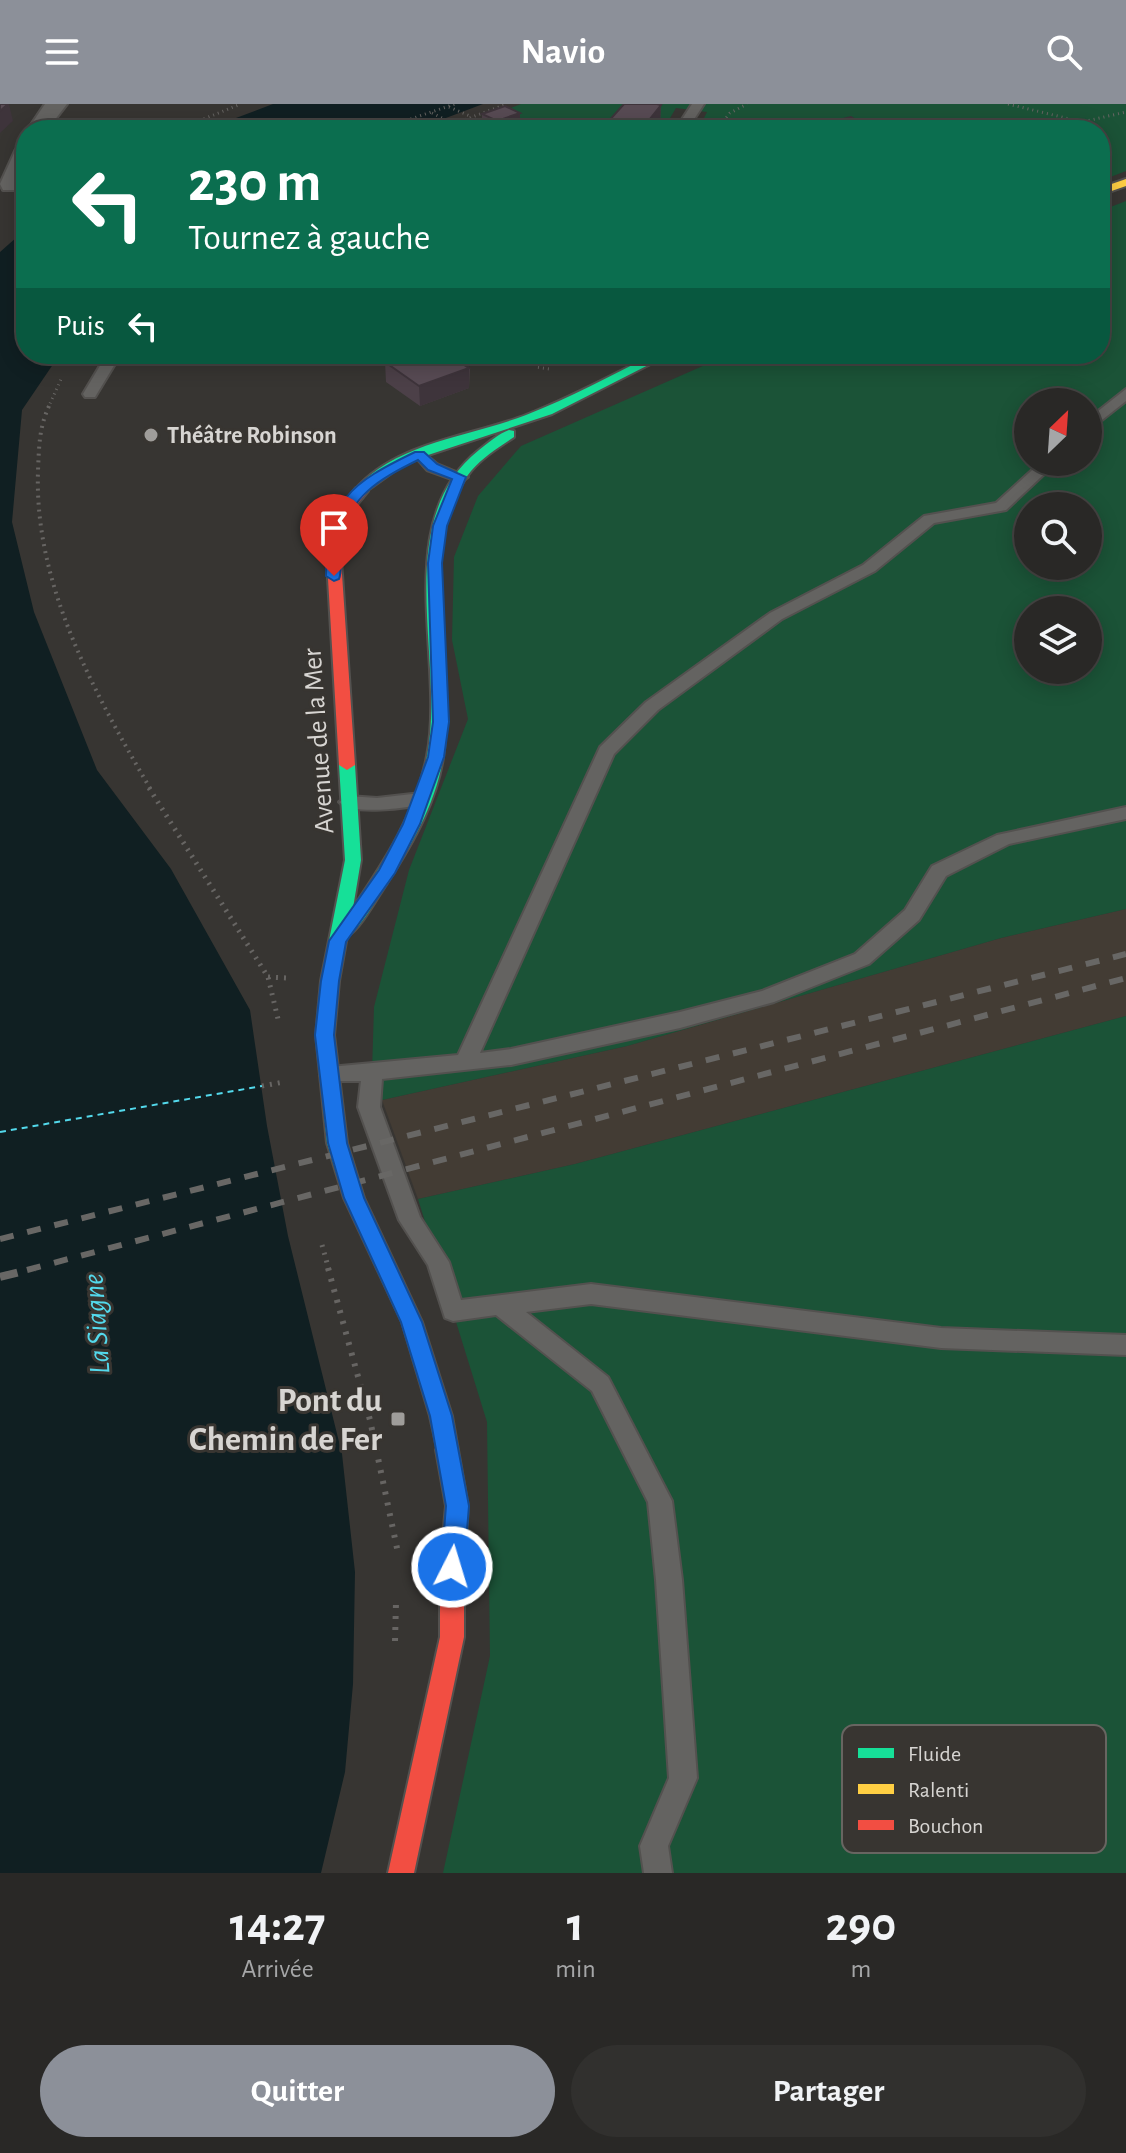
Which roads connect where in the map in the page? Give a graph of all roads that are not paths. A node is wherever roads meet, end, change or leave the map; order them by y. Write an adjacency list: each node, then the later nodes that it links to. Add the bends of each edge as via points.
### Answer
1 (56, 104): 2 (street)
2 (44, 120)
3 (108, 364): 6 (lane)
4 (643, 364): 8 (main road, Avenue de la Mer)
5 (1126, 393): 7 (lane)
6 (90, 394)
7 (1102, 414)
8 (530, 418): 9 (main road, Avenue de la Mer); 11 (main road, Avenue de la Mer)
9 (420, 454): 11 (lane, via 432,467); 13 (main road, Avenue de la Mer, via 371,479 340,516 333,545)
10 (1035, 476): 16 (lane, via 1001,507 929,519 869,568 776,616 652,706 606,751)
11 (460, 477): 12 (main road, Avenue de la Mer, via 440,526 435,563 441,722)
12 (421, 799): 13 (lane); 15 (main road, Avenue de la Mer, via 386,873)
13 (348, 802): 15 (main road, Avenue de la Mer, via 353,860)
14 (1126, 813): 16 (lane, via 1004,839 939,871 912,915 862,959 767,997 511,1057)
15 (338, 941): 18 (main road, Avenue de la Mer, via 325,1035)
16 (466, 1060): 17 (lane)
17 (372, 1072): 18 (lane); 19 (lane, via 369,1107 410,1220 438,1262 453,1311)
18 (330, 1075): 21 (main road, Avenue de la Mer, via 341,1156 354,1198 412,1322 441,1416 457,1506 452,1637)
19 (500, 1305): 20 (lane, via 591,1294 941,1338); 24 (lane, via 600,1384 660,1501 683,1778 654,1846)
20 (1126, 1345)
21 (407, 1843): 22 (main road, Avenue de la Mer); 23 (main road, Avenue de la Mer)
22 (392, 1873)
23 (401, 1873)
24 (658, 1873)

